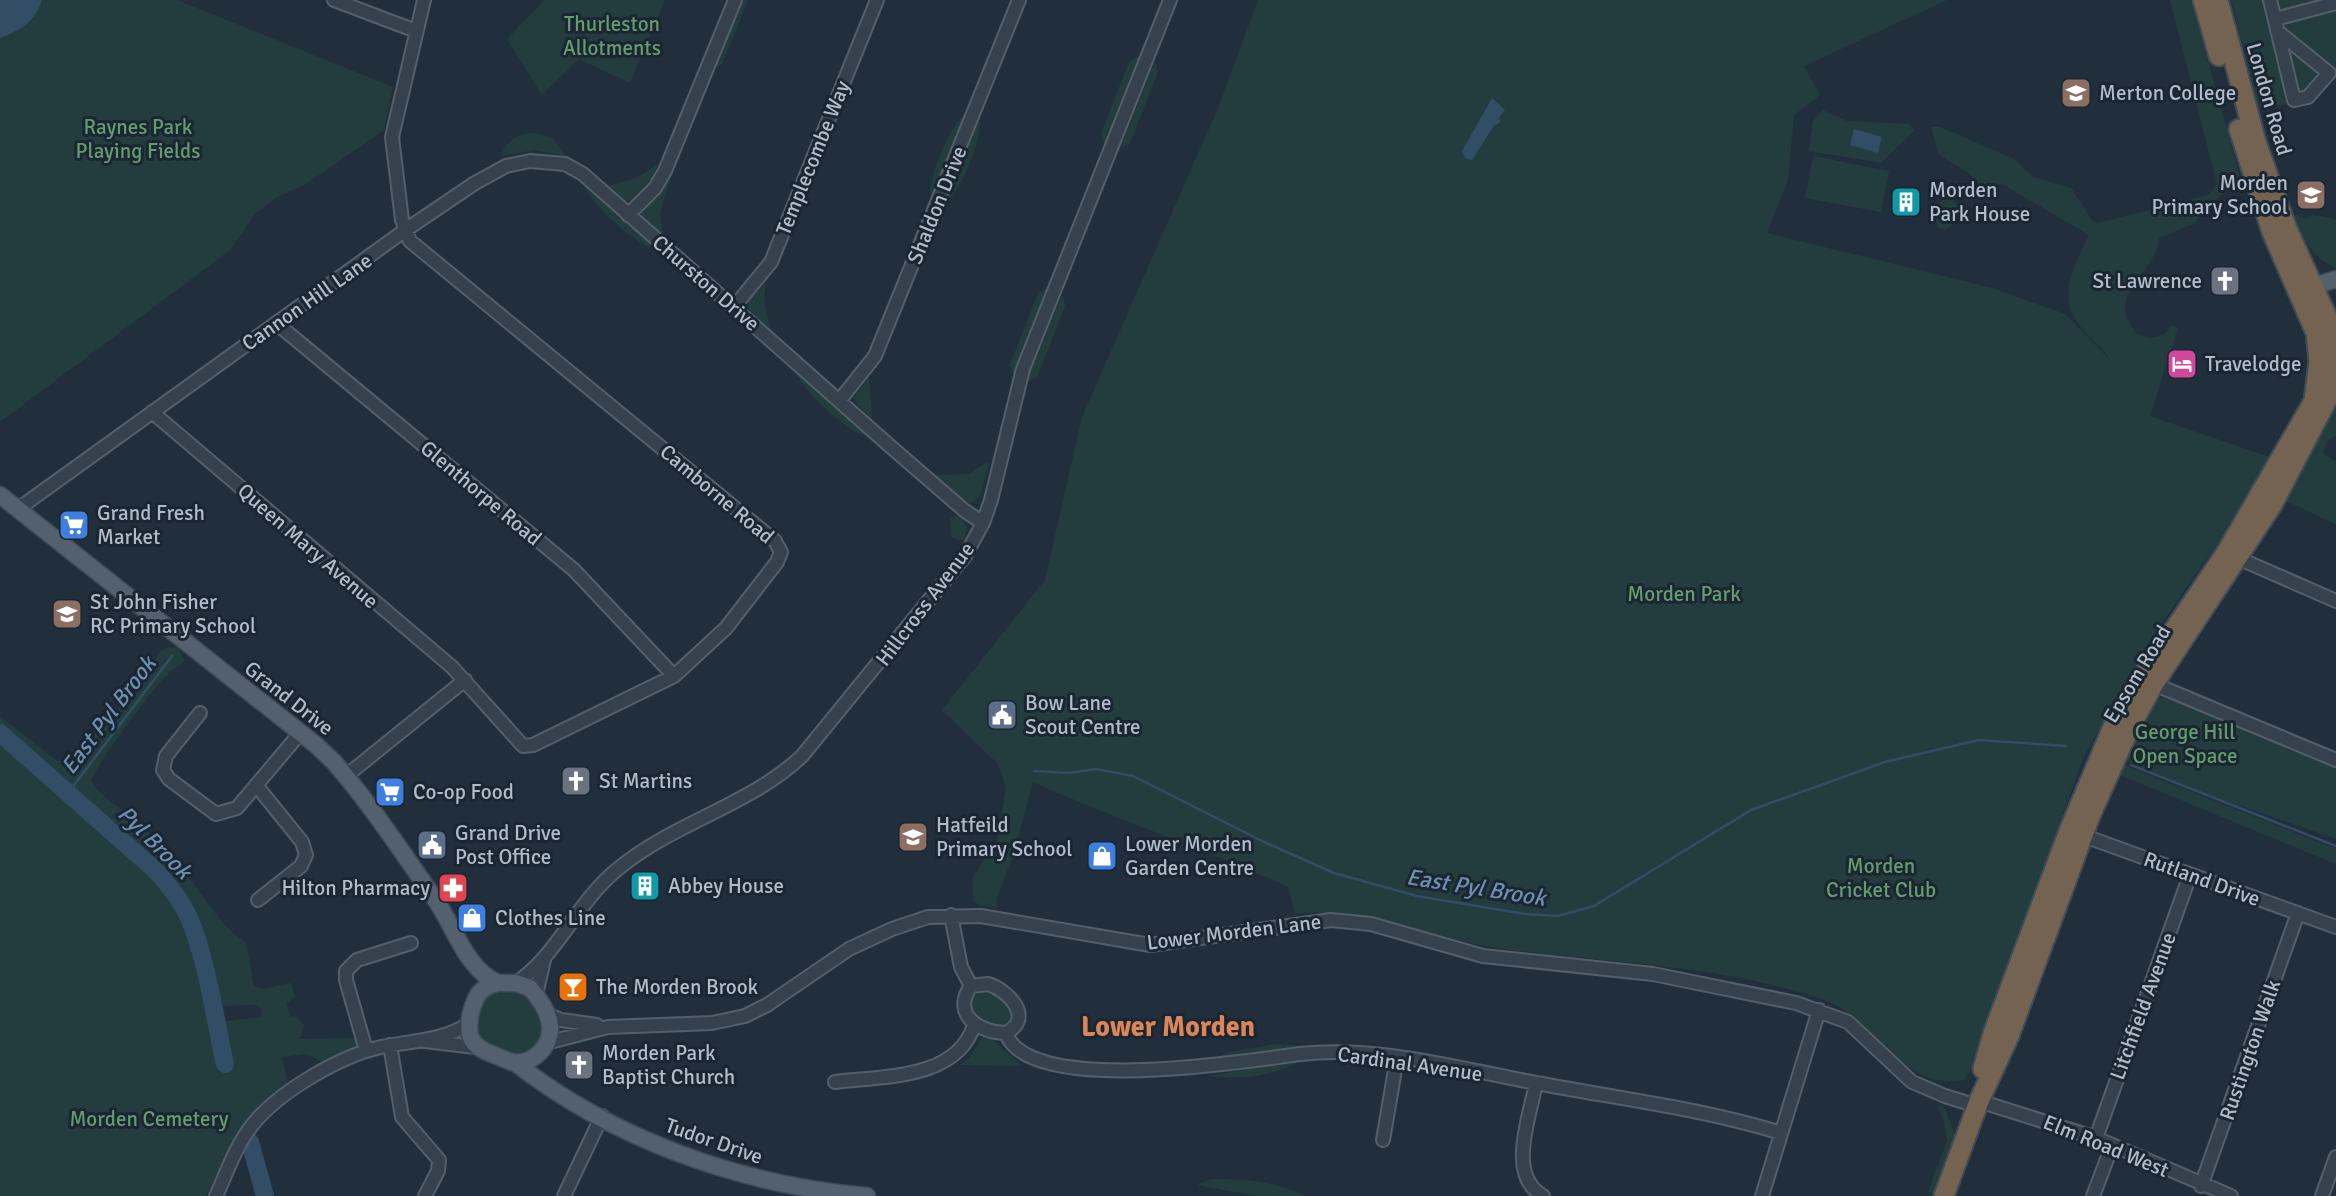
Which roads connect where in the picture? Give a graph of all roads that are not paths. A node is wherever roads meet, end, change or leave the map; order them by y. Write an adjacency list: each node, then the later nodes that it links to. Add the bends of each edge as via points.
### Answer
1 (334, 0): 12 (street)
2 (424, 0): 12 (street)
3 (735, 0): 13 (street, via 665,171)
4 (877, 0): 17 (street, Templecombe Way, via 771,262)
5 (1019, 0): 19 (street, Shaldon Drive, via 875,356)
6 (1170, 0): 23 (street, Hillcross Avenue, via 1023,369)
7 (2203, 0): 16 (highway, London Road, via 2252,178)
8 (2218, 0): 16 (highway, London Road, via 2256,142)
9 (2270, 0): 11 (street)
10 (2336, 3): 11 (street)
11 (2276, 25): 11 (street, via 2294,100 2308,97 2329,73)
12 (416, 31): 14 (street, via 392,137)
13 (628, 215): 14 (street, Churston Drive, via 575,169 530,161 496,172); 17 (street, Churston Drive)
14 (404, 231): 18 (street, Cannon Hill Lane); 26 (street, Camborne Road, via 419,249 778,545 781,555 777,562 735,617)
15 (2336, 279): 16 (main road)
16 (2315, 292): 24 (highway, Epsom Road, via 2319,361 2314,401); 24 (highway, Epsom Road, via 2327,317 2334,354 2329,396 2272,505)
17 (734, 307): 19 (street, Churston Drive)
18 (276, 323): 20 (street, Cannon Hill Lane); 26 (street, Glenthorpe Road, via 574,570)
19 (839, 401): 23 (street, Churston Drive)
20 (152, 412): 22 (street, Cannon Hill Lane); 27 (street, Queen Mary Avenue)
21 (0, 495): 22 (main road, Grand Drive)
22 (19, 509): 30 (main road, Grand Drive)
23 (983, 523): 43 (street, Hillcross Avenue, via 944,584 802,756 772,781 619,867 580,906)
24 (2232, 556): 25 (street); 28 (highway, Epsom Road)
25 (2336, 601)
26 (674, 676): 31 (street, Camborne Road)
27 (465, 680): 31 (street, Queen Mary Avenue, via 519,744); 33 (street)
28 (2147, 682): 32 (street); 35 (highway, Epsom Road, via 2128,731)
29 (200, 713): 34 (street, via 166,756 165,775 216,814 237,808)
30 (300, 732): 33 (main road, Grand Drive); 34 (street)
31 (533, 745)
32 (2336, 760)
33 (346, 776): 42 (main road, Grand Drive, via 444,912)
34 (256, 785): 37 (street, via 302,842 306,855 301,866)
35 (2076, 833): 36 (street, Rutland Drive); 65 (highway, Epsom Road, via 1994,1031)
36 (2190, 874): 38 (street, Rutland Drive); 68 (street, Litchfield Avenue)
37 (258, 900)
38 (2298, 913): 40 (street, Rutland Drive); 72 (street, Rustington Walk)
39 (951, 915): 46 (street, via 961,967); 49 (street, Lower Morden Lane, via 997,918 1150,945 1312,921 1349,921 1483,956 1653,974); 53 (street, Lower Morden Lane, via 912,921 861,943 745,1016 712,1023)
40 (2336, 926)
41 (411, 943): 59 (street, via 357,960 346,971)
42 (468, 956): 45 (main road, Grand Drive); 47 (main road, Grand Drive)
43 (544, 960): 44 (street, Hillcross Avenue); 48 (street, Hillcross Avenue)
44 (516, 983): 45 (main road); 48 (main road)
45 (498, 984): 47 (main road)
46 (971, 986): 52 (street, via 964,1004); 54 (street, via 988,984 1012,998 1018,1021 1014,1030)
47 (476, 995): 51 (main road)
48 (536, 995): 50 (main road)
49 (1819, 1010): 65 (street, Lower Morden Lane, via 1847,1022 1912,1082); 67 (street)
50 (547, 1014): 53 (street, Lower Morden Lane); 58 (main road, via 550,1024)
51 (468, 1024): 55 (street, via 457,1032); 57 (main road)
52 (974, 1025): 54 (street); 62 (street, via 969,1041 939,1065)
53 (608, 1027): 58 (street, Lower Morden Lane)
54 (1006, 1033): 60 (street, Cardinal Avenue, via 1013,1047 1028,1058 1114,1069 1193,1069 1321,1053)
55 (421, 1041): 56 (street); 57 (street)
56 (390, 1045): 59 (street); 74 (street, via 402,1117 439,1160)
57 (475, 1047): 61 (main road)
58 (544, 1047): 61 (main road, via 525,1062); 64 (main road, via 544,1074)
59 (366, 1050): 73 (street, via 312,1078 253,1124)
60 (1397, 1058): 63 (street, Cardinal Avenue); 69 (street)
61 (514, 1062): 64 (main road, Tudor Drive)
62 (835, 1082)
63 (1536, 1083): 67 (street, Cardinal Avenue, via 1718,1115); 77 (street, via 1522,1164 1530,1186)
64 (558, 1091): 66 (main road, Tudor Drive)
65 (1978, 1103): 68 (street, Elm Road West); 79 (highway, Epsom Road)
66 (602, 1116): 75 (street); 76 (main road, Tudor Drive, via 668,1149 743,1175)
67 (1781, 1133): 78 (street)
68 (2096, 1138): 70 (street, Elm Road West)
69 (1382, 1140)
70 (2112, 1146): 72 (street, Elm Road West); 80 (street)
71 (2335, 1163): 82 (street)
72 (2201, 1186): 81 (street, Elm Road West)
73 (216, 1196)
74 (425, 1196)
75 (564, 1196)
76 (867, 1196)
77 (1543, 1196)
78 (1762, 1196)
79 (1944, 1196)
80 (2093, 1196)
81 (2231, 1196)
82 (2322, 1196)

